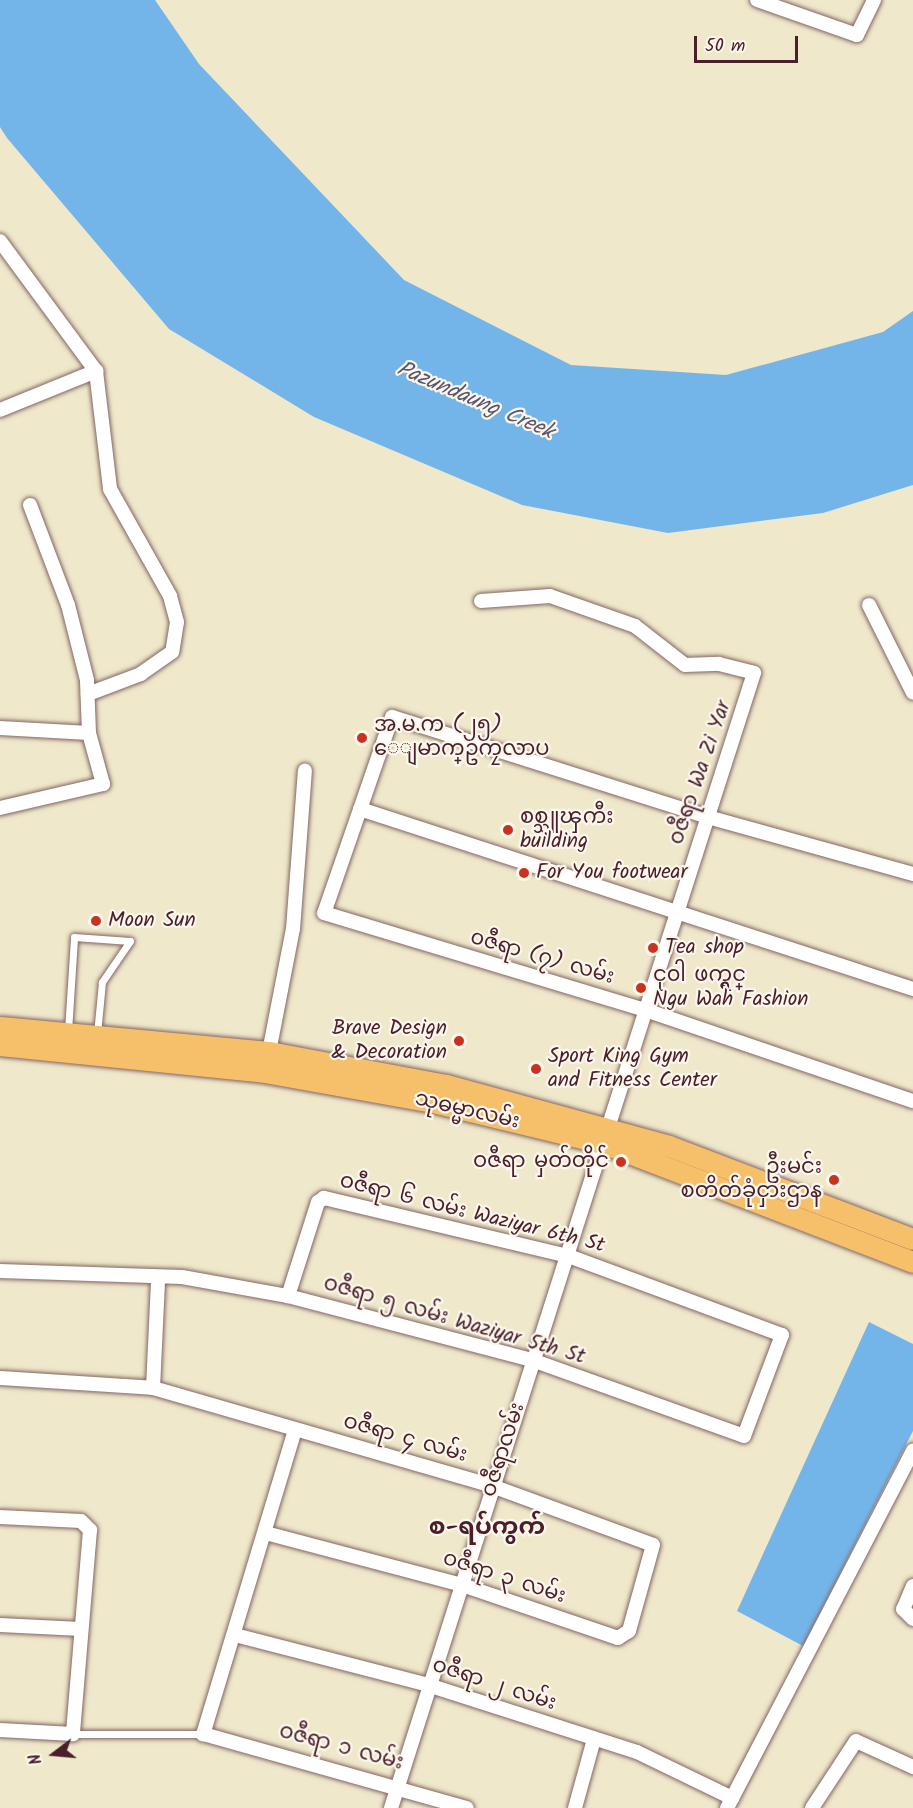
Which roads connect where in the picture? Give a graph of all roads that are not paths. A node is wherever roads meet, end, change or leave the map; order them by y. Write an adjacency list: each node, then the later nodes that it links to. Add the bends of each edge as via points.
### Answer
1 (757, 0): 2 (street, via 857,35)
2 (874, 0)
3 (0, 241): 4 (street)
4 (96, 371): 5 (street); 10 (street, via 110,489 170,596 177,622 172,652 141,674)
5 (0, 410)
6 (30, 505): 10 (street, via 68,605)
7 (481, 601): 16 (street, ၀ဇီရာ Wa Zi Yar, via 550,596 635,626 685,665 720,664 754,673)
8 (869, 605): 9 (street)
9 (913, 693)
10 (88, 694): 12 (street)
11 (0, 728): 12 (street)
12 (89, 733): 14 (street, via 103,784)
13 (305, 770): 25 (street, via 293,929)
14 (0, 808)
15 (360, 809): 16 (street, via 392,717); 18 (street); 20 (street, ၀ဇီရာ (၇) လမ်း, via 324,913 328,918)
16 (708, 817): 17 (street); 18 (street, ၀ဇီရာ Wa Zi Yar)
17 (913, 874)
18 (677, 912): 19 (street); 20 (street, ၀ဇီရာ Wa Zi Yar)
19 (913, 988)
20 (645, 1010): 26 (street, ၀ဇီရာ (၇) လမ်း); 27 (street, ၀ဇီရာ Wa Zi Yar)
21 (0, 1027): 22 (main road, သုဓမ္မာလမ်း)
22 (68, 1031): 23 (main road, သုဓမ္မာလမ်း); 23 (lane, via 74,937 130,941 102,982)
23 (97, 1034): 25 (main road, သုဓမ္မာလမ်း)
24 (0, 1045): 27 (main road, သုဓမ္မာလမ်း, via 265,1072)
25 (269, 1052): 27 (main road, သုဓမ္မာလမ်း, via 446,1085)
26 (913, 1101)
27 (606, 1135): 28 (main road, သုဓမ္မာလမ်း); 29 (street, ဝဇီရာလမ်း); 30 (main road, သုဓမ္မာလမ်း)
28 (913, 1239)
29 (568, 1256): 33 (street, ဝဇီရာ ၆ လမ်း Waziyar 6th St, via 321,1200); 34 (street, ဝဇီရာလမ်း); 38 (street, ဝဇီရာ ၆ လမ်း Waziyar 6th St, via 782,1335)
30 (913, 1262)
31 (0, 1271): 32 (street, ဝဇီရာ ၅ လမ်း Waziyar 5th St)
32 (158, 1280): 33 (street, ဝဇီရာ ၅ လမ်း Waziyar 5th St, via 182,1277); 36 (street)
33 (288, 1296): 34 (street, ဝဇီရာ ၅ လမ်း Waziyar 5th St)
34 (532, 1360): 38 (street, ဝဇီရာ ၅ လမ်း Waziyar 5th St); 40 (street, ဝဇီရာလမ်း)
35 (0, 1378): 36 (street, ဝဇီရာ ၄ လမ်း)
36 (153, 1388): 37 (street, ဝဇီရာ ၄ လမ်း)
37 (295, 1430): 40 (street, ဝဇီရာ ၄ လမ်း); 42 (street)
38 (744, 1436)
39 (913, 1450): 57 (street)
40 (492, 1486): 43 (street, ဝဇီရာလမ်း); 49 (street, ဝဇီရာ ၄ လမ်း, via 653,1545)
41 (0, 1517): 47 (street, via 89,1523)
42 (266, 1533): 43 (street, ဝဇီရာ ၃ လမ်း); 48 (street)
43 (462, 1585): 49 (street, ဝဇီရာ ၃ လမ်း); 50 (street, ဝဇီရာလမ်း)
44 (913, 1586): 45 (street)
45 (908, 1614)
46 (0, 1625): 47 (street)
47 (81, 1629): 52 (street)
48 (235, 1635): 50 (street, ဝဇီရာ ၂ လမ်း); 53 (street)
49 (625, 1638)
50 (428, 1685): 54 (street, ဝဇီရာ ၂ လမ်း); 56 (street, ဝဇီရာလမ်း)
51 (0, 1730): 52 (street)
52 (73, 1734): 53 (lane)
53 (203, 1734): 56 (street, ဝဇီရာ ၁ လမ်း)
54 (594, 1739): 57 (street, ဝဇီရာ ၂ လမ်း, via 674,1766); 60 (street)
55 (913, 1767): 61 (street, via 860,1741 852,1743)
56 (399, 1785): 58 (street, ဝဇီရာလမ်း); 59 (street, ဝဇီရာ ၁ လမ်း)
57 (730, 1803)
58 (391, 1808)
59 (467, 1808)
60 (576, 1808)
61 (812, 1808)

